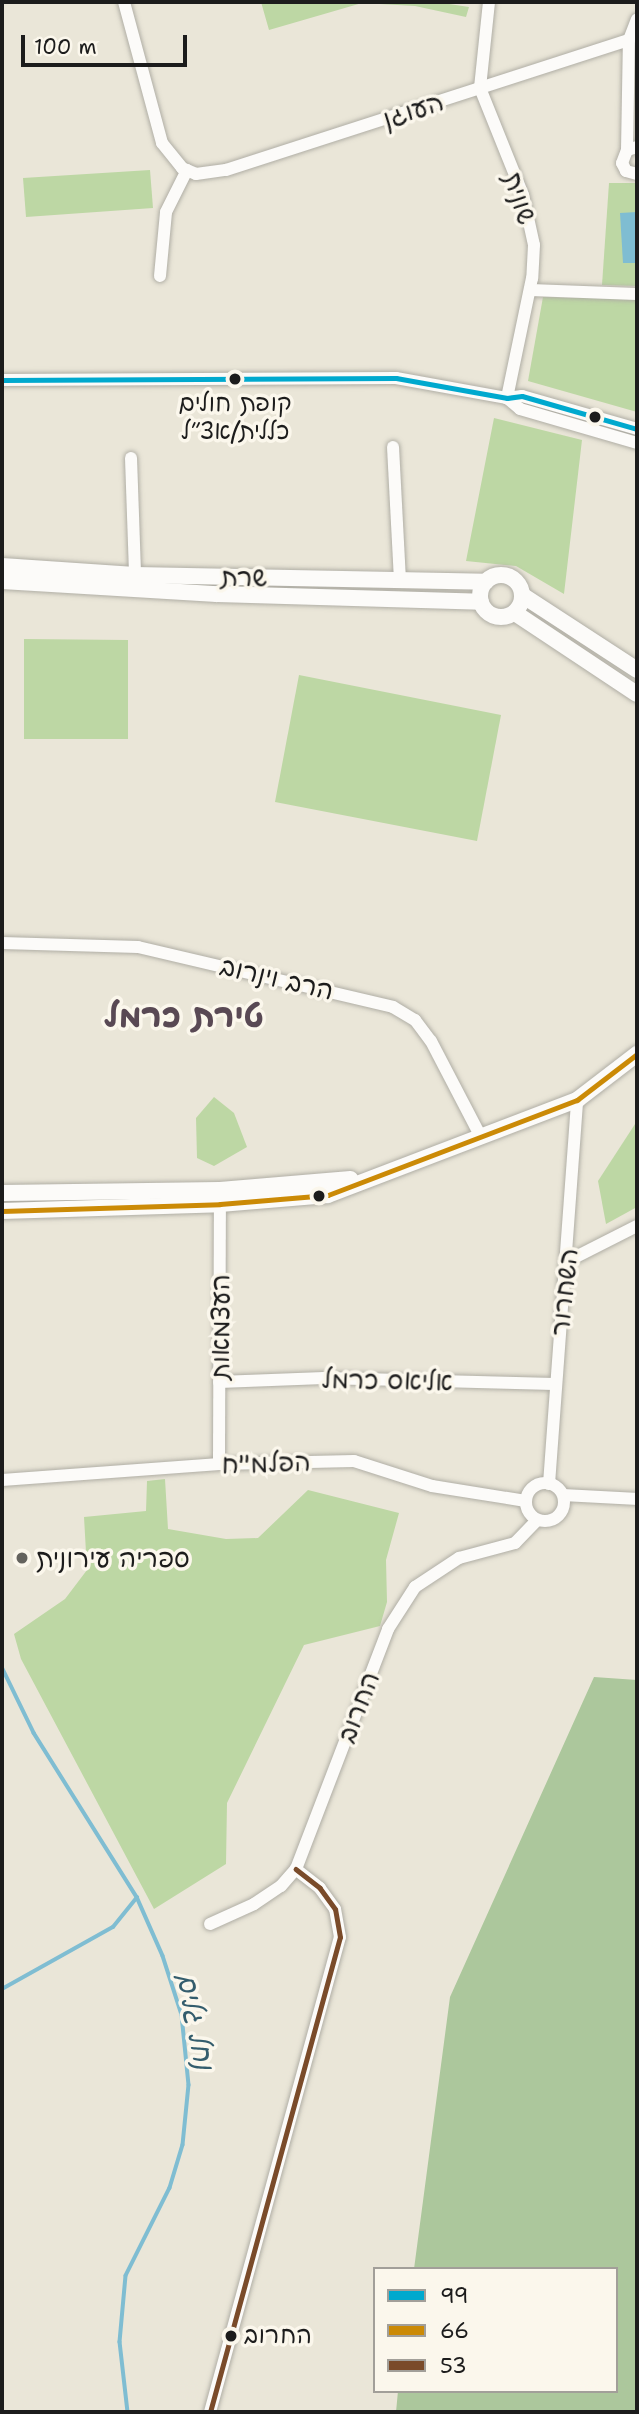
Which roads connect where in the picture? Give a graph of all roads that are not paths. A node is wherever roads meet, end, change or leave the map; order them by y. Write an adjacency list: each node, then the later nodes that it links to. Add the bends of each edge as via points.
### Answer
1 (124, 2): 7 (street, via 162,143)
2 (489, 2): 5 (street, שונית)
3 (637, 19): 4 (street)
4 (629, 40): 5 (street, העוגן); 6 (street)
5 (480, 88): 7 (street, העוגן, via 226,170); 10 (street, שונית, via 530,221 534,245)
6 (632, 148): 8 (street, via 623,167)
7 (191, 172): 9 (street, via 166,212)
8 (637, 174)
9 (160, 276)
10 (530, 290): 11 (street); 13 (street, שונית)
11 (637, 294)
12 (2, 380): 13 (street, via 396,378)
13 (507, 398): 14 (street, via 522,396); 15 (street, via 520,408)
14 (637, 429)
15 (637, 443)
16 (393, 447): 20 (street)
17 (131, 458): 19 (street)
18 (2, 566): 19 (street, שרת)
19 (135, 575): 20 (street, שרת)
20 (400, 579): 22 (street, שרת)
21 (2, 581): 24 (street, שרת, via 218,594)
22 (486, 582): 23 (street, via 498,575 512,578); 24 (street)
23 (522, 595): 25 (street); 26 (street)
24 (481, 602): 25 (street, via 495,616)
25 (514, 613): 27 (street)
26 (637, 670)
27 (637, 694)
28 (2, 943): 32 (street, הרב וינרוב, via 138,947 393,1007 415,1020 431,1041)
29 (637, 1043): 31 (street)
30 (637, 1054): 31 (street)
31 (577, 1100): 32 (street); 37 (street, השחרור)
32 (481, 1137): 34 (street, via 328,1195)
33 (2, 1193): 34 (street)
34 (220, 1197): 35 (street); 38 (street, העצמאות)
35 (2, 1211)
36 (637, 1226): 37 (street)
37 (568, 1261): 39 (street, השחרור)
38 (219, 1382): 39 (street, אליאס כרמל, via 324,1378); 40 (street, העצמאות)
39 (554, 1384): 42 (street, השחרור)
40 (219, 1464): 41 (street, הפלמ"ח); 45 (street, הפלמ"ח, via 354,1461 432,1486)
41 (2, 1480)
42 (550, 1483): 43 (street); 45 (street, via 531,1489)
43 (564, 1495): 44 (street); 46 (street, via 559,1516)
44 (637, 1499)
45 (526, 1501): 46 (street)
46 (537, 1520): 47 (street, החרוב, via 515,1543 459,1558 415,1587 388,1629)
47 (296, 1869): 48 (street, החרוב, via 254,1904); 49 (street, via 320,1888 335,1909 340,1937)
48 (210, 1924)
49 (210, 2412)

